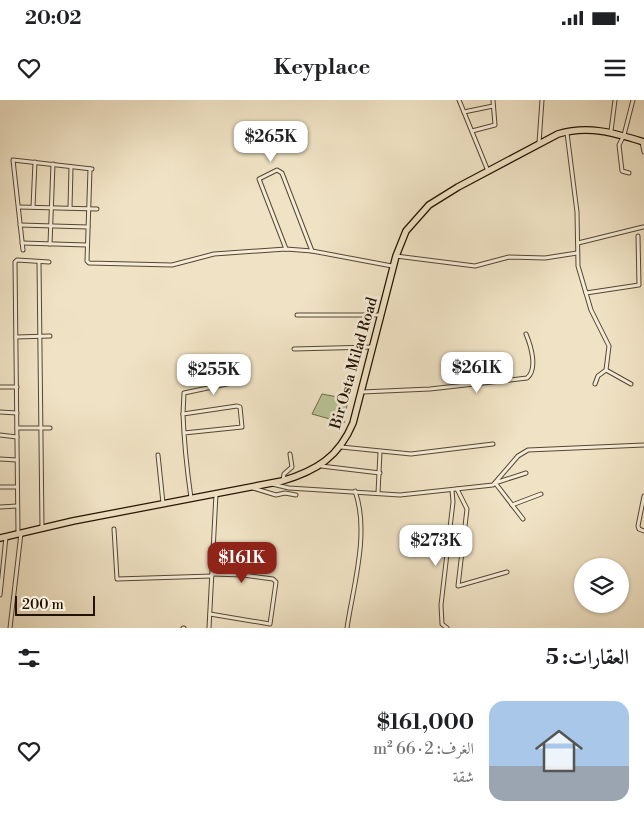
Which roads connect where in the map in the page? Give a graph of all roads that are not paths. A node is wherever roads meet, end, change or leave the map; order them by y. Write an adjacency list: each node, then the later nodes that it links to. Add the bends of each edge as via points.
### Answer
1 (459, 100): 7 (street)
2 (493, 100): 6 (street)
3 (542, 100): 13 (street)
4 (615, 100): 9 (street)
5 (633, 100): 11 (street)
6 (493, 106): 7 (street); 8 (street, via 494,126)
7 (464, 112): 8 (street)
8 (472, 131): 18 (street)
9 (611, 131): 10 (main road, Bir Osta Milad Road); 11 (main road, Bir Osta Milad Road)
10 (566, 132): 13 (main road, Bir Osta Milad Road); 32 (street)
11 (624, 135): 12 (main road, Bir Osta Milad Road); 19 (street, via 619,145 622,171)
12 (643, 141): 14 (street)
13 (539, 144): 18 (main road, Bir Osta Milad Road)
14 (644, 152)
15 (35, 162): 16 (street); 20 (street, via 13,161); 21 (street)
16 (53, 164): 17 (street); 22 (street)
17 (71, 167): 23 (street); 24 (street, via 91,169)
18 (488, 171): 39 (main road, Bir Osta Milad Road, via 423,210 406,230)
19 (629, 173)
20 (19, 207): 21 (street); 26 (street)
21 (33, 207): 22 (street)
22 (51, 208): 23 (street); 27 (street)
23 (70, 208): 24 (street)
24 (88, 209): 25 (street); 28 (street)
25 (97, 209)
26 (20, 225): 27 (street); 31 (street)
27 (51, 226): 28 (street); 33 (street)
28 (88, 227): 34 (street)
29 (643, 228): 32 (street)
30 (638, 236): 43 (street, via 638,285)
31 (22, 243): 33 (street); 36 (street)
32 (578, 243): 38 (street)
33 (50, 244): 34 (street)
34 (87, 245): 35 (street, via 88,263 168,265 214,254)
35 (286, 249): 37 (street); 37 (street, via 259,179 277,170 282,173)
36 (23, 250)
37 (312, 251): 42 (street)
38 (577, 253): 39 (street, via 545,258 510,257 475,266); 43 (street)
39 (396, 256): 42 (main road, Bir Osta Milad Road)
40 (38, 262): 41 (street); 47 (street, via 15,262); 48 (street)
41 (49, 262)
42 (393, 266): 45 (main road, Bir Osta Milad Road)
43 (586, 293): 52 (street, via 609,346)
44 (297, 315): 45 (street)
45 (380, 315): 50 (main road, Bir Osta Milad Road)
46 (526, 334): 58 (street, via 533,367 527,378 430,389)
47 (16, 336): 48 (street); 57 (street)
48 (40, 336): 49 (street); 63 (street)
49 (50, 336)
50 (373, 347): 51 (street); 58 (main road, Bir Osta Milad Road)
51 (294, 349)
52 (606, 370): 54 (street, via 598,376); 55 (street)
53 (246, 380): 61 (street, via 184,394)
54 (595, 384)
55 (631, 384)
56 (0, 387): 57 (street)
57 (17, 387): 60 (street)
58 (361, 392): 70 (main road, Bir Osta Milad Road, via 352,423)
59 (0, 412): 60 (street)
60 (17, 413): 62 (street)
61 (183, 414): 65 (street); 65 (street, via 238,406 242,425 240,428)
62 (17, 428): 63 (street); 67 (street)
63 (41, 428): 64 (street); 99 (street)
64 (50, 428)
65 (184, 433): 93 (street)
66 (0, 435): 67 (street)
67 (17, 436): 75 (street)
68 (493, 444): 71 (street, via 411,454)
69 (644, 445): 81 (street, via 528,450 518,456)
70 (340, 447): 71 (street); 76 (main road, Bir Osta Milad Road)
71 (380, 452): 77 (street)
72 (290, 454): 79 (street, via 292,467)
73 (158, 455): 94 (street)
74 (0, 459): 75 (street)
75 (17, 460): 83 (street)
76 (321, 466): 77 (street); 79 (main road, Bir Osta Milad Road, via 304,475)
77 (380, 473): 89 (street)
78 (526, 473): 81 (street)
79 (282, 480): 80 (main road, Bir Osta Milad Road)
80 (268, 483): 84 (main road, Bir Osta Milad Road); 87 (street, via 289,488)
81 (497, 483): 85 (street); 95 (street)
82 (0, 487): 83 (street)
83 (17, 487): 97 (street)
84 (250, 487): 88 (main road, Bir Osta Milad Road); 91 (street, via 276,495 285,492)
85 (457, 489): 86 (street); 104 (street, via 467,509 458,586)
86 (452, 490): 89 (street, via 414,495); 111 (street, via 441,605 441,623)
87 (355, 491): 89 (street); 110 (street, via 360,548)
88 (216, 494): 93 (main road, Bir Osta Milad Road); 105 (street)
89 (378, 494)
90 (541, 494): 95 (street)
91 (296, 495)
92 (644, 496): 101 (street, via 638,526)
93 (191, 498): 94 (main road, Bir Osta Milad Road)
94 (163, 504): 99 (main road, Bir Osta Milad Road)
95 (512, 505): 98 (street)
96 (0, 506): 97 (street)
97 (17, 506): 102 (street)
98 (523, 519)
99 (42, 528): 102 (main road, Bir Osta Milad Road)
100 (114, 528): 105 (street, via 117,579)
101 (644, 531)
102 (19, 533): 103 (main road, Bir Osta Milad Road); 108 (street)
103 (3, 537): 106 (street)
104 (507, 572)
105 (212, 575): 107 (street); 107 (street, via 243,575 274,579 276,582 271,622 268,624)
106 (0, 595)
107 (210, 614): 109 (street)
108 (10, 628)
109 (209, 628)
110 (347, 628)
111 (447, 628)

